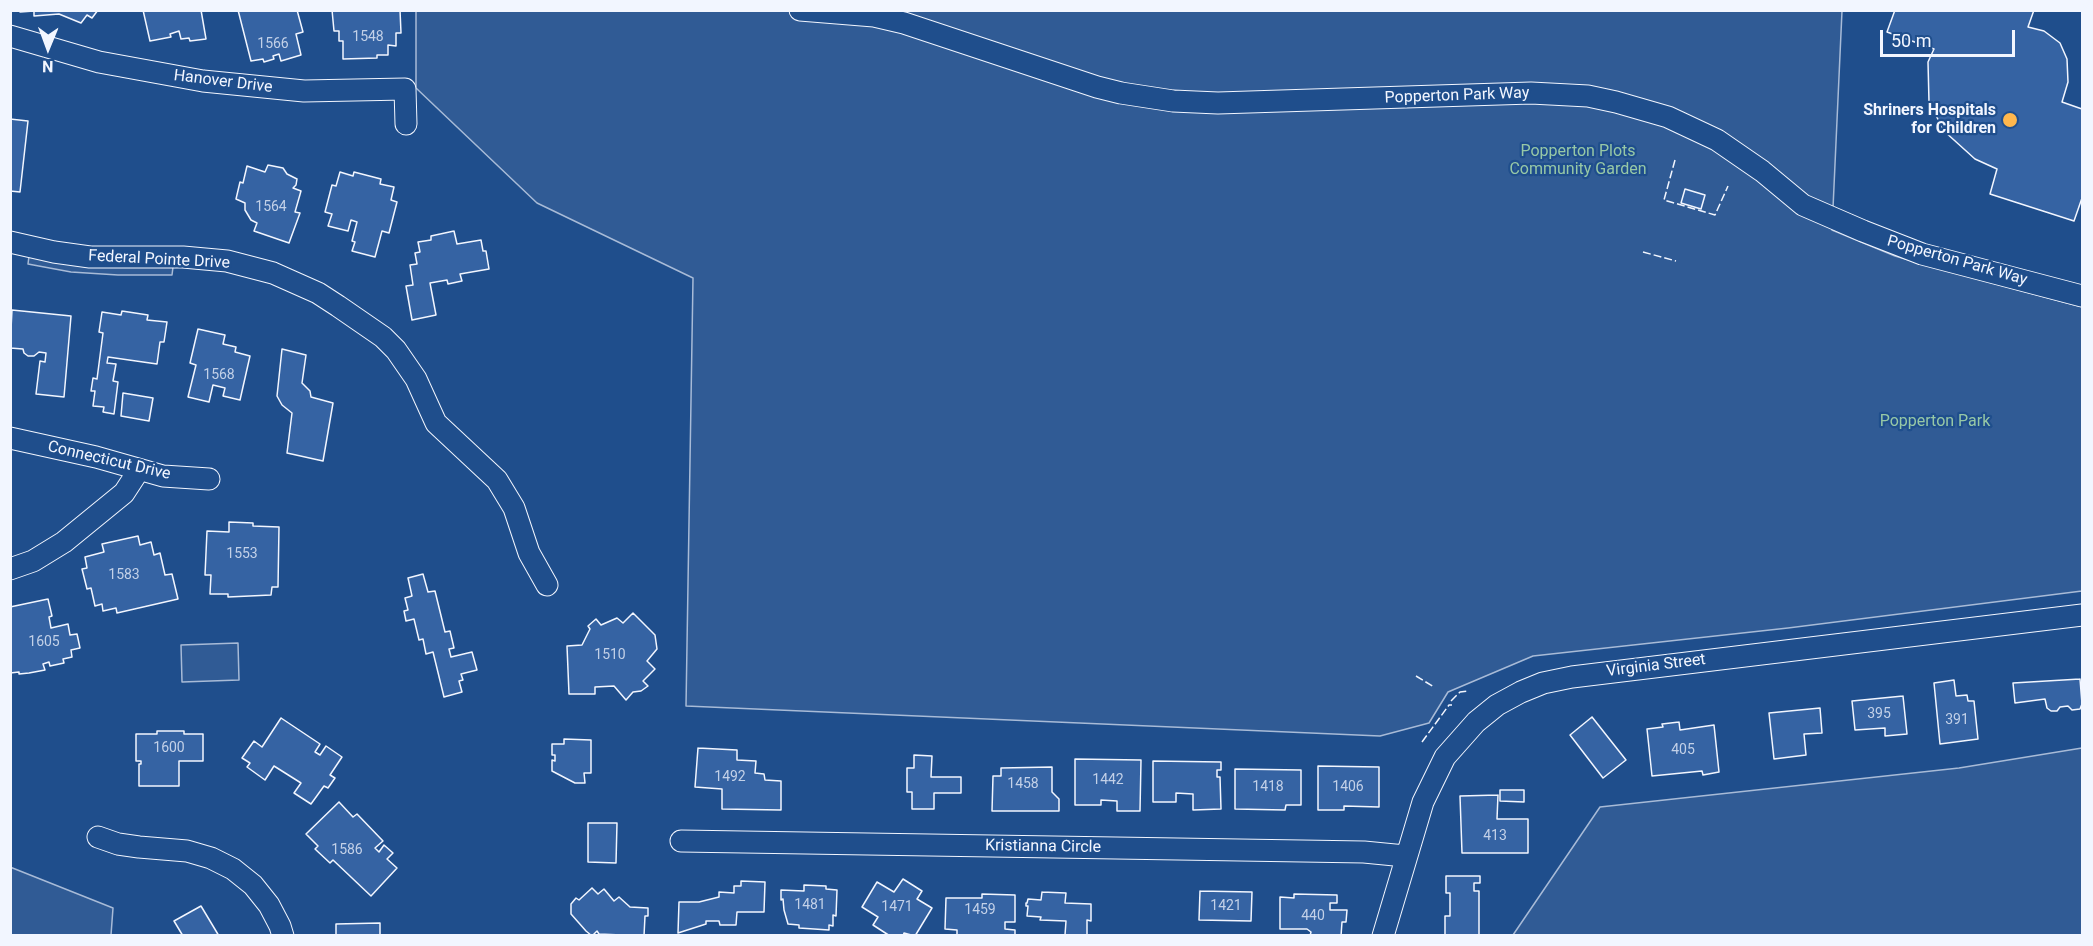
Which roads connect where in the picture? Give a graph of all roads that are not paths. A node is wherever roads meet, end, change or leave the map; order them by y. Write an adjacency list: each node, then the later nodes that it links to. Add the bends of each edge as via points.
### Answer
1 (800, 10): 5 (street, Popperton Park Way, via 904,23 1097,87 1173,101 1218,103 1531,93 1588,96 1616,102 1668,117 1717,140 1803,205 1847,225 1922,254)
2 (10, 36): 3 (street, Hanover Drive, via 99,62 203,81 304,91 405,89)
3 (406, 124)
4 (10, 242): 10 (street, Federal Pointe Drive, via 90,257 226,261 273,273 318,293 396,350 416,379 436,423 497,480 514,508 529,553)
5 (2082, 296)
6 (10, 438): 7 (street, Connecticut Drive)
7 (139, 470): 8 (street, Connecticut Drive); 9 (street, via 124,493 64,542 33,561)
8 (209, 479)
9 (10, 569)
10 (547, 585)
11 (2082, 615): 14 (street, Virginia Street, via 1543,683 1497,705 1445,757 1422,802)
12 (98, 837): 15 (street, via 118,844 187,851 233,869 269,905)
13 (681, 841): 14 (street, Kristianna Circle, via 1364,852)
14 (1405, 856): 16 (street, Virginia Street)
15 (283, 936)
16 (1383, 936)

